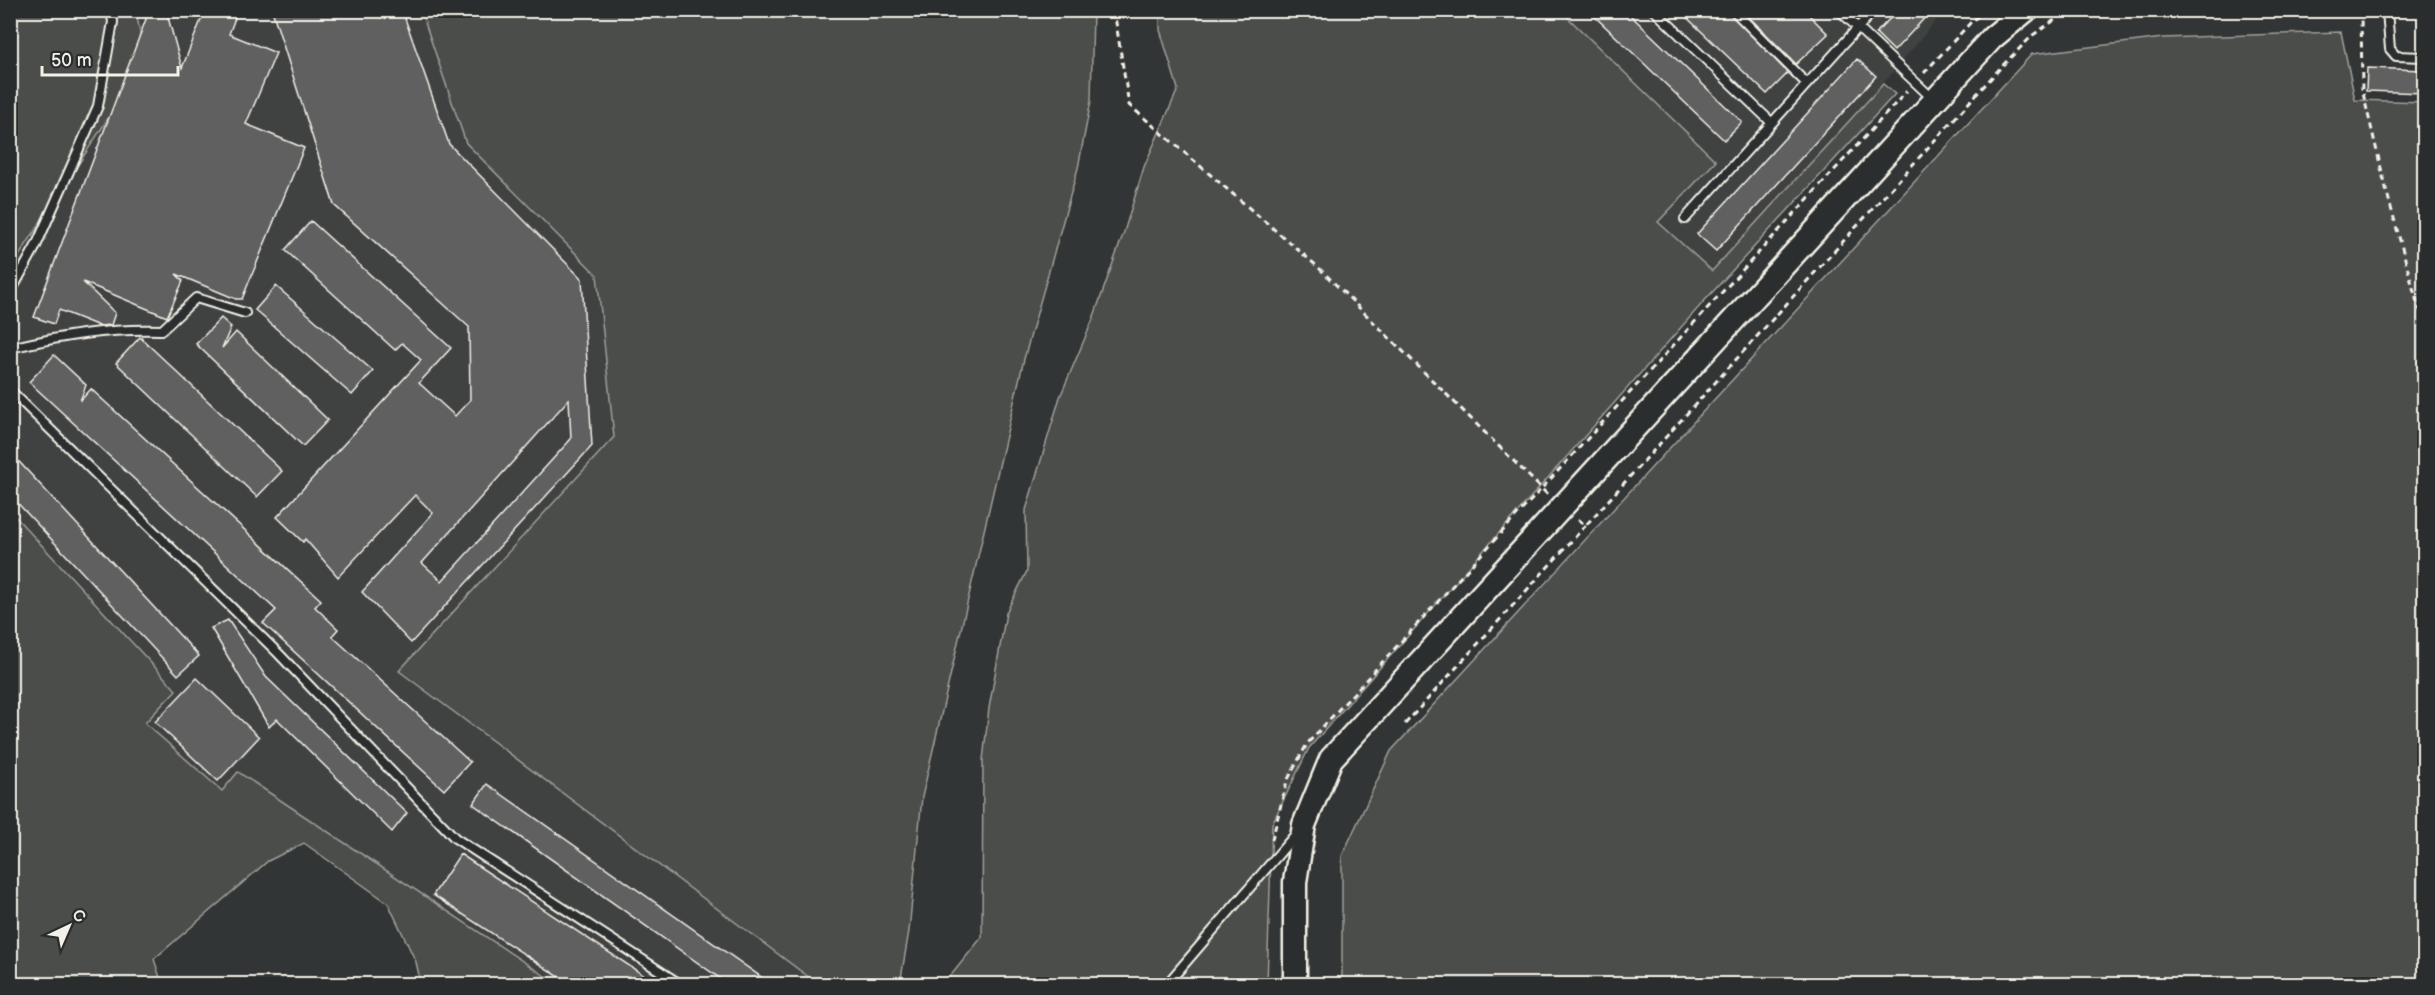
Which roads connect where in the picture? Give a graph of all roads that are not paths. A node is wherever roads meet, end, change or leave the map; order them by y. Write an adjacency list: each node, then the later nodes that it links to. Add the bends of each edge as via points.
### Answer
1 (111, 10): 14 (lane, via 113,22 98,106 36,246)
2 (1654, 10): 12 (lane)
3 (1733, 10): 10 (lane)
4 (1839, 10): 8 (lane)
5 (1874, 10): 8 (lane)
6 (2026, 10): 11 (main road, via 1992,38)
7 (2388, 10): 9 (lane, via 2390,49 2396,56)
8 (1858, 28): 10 (lane); 11 (lane)
9 (2424, 57)
10 (1807, 84): 12 (lane)
11 (1934, 100): 18 (main road, via 1331,759)
12 (1772, 123): 13 (lane)
13 (1685, 219)
14 (10, 292)
15 (245, 313): 16 (lane, via 196,298 162,330 125,328)
16 (10, 348)
17 (10, 390): 19 (lane, via 278,653 454,838)
18 (1304, 825): 20 (lane); 21 (main road, via 1295,882)
19 (680, 984)
20 (1167, 984)
21 (1295, 984)

